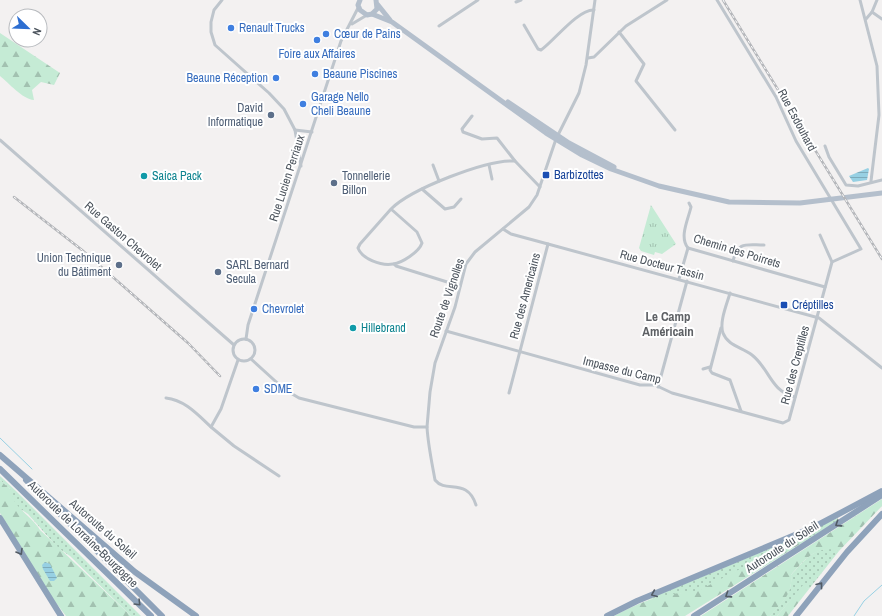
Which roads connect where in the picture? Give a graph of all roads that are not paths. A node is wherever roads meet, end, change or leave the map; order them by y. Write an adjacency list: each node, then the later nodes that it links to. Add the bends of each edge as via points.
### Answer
1 (222, 0): 26 (street, via 214,10 211,22 215,45 279,102)
2 (354, 0): 12 (main road)
3 (478, 0): 21 (street)
4 (521, 0): 10 (street)
5 (595, 0): 13 (street, Route de Vignolles)
6 (667, 0): 22 (street)
7 (717, 0): 52 (street, Rue Esdouhard, via 776,97 796,141 861,249)
8 (860, 0): 16 (street)
9 (877, 0): 14 (street)
10 (516, 2)
11 (377, 3): 15 (main road); 18 (main road)
12 (359, 4): 15 (main road, via 362,12); 19 (street, Rue Lucien Perriaux)
13 (594, 10): 20 (street, via 586,12 560,31 541,50); 23 (street, Route de Vignolles)
14 (872, 12): 16 (street); 17 (street)
15 (370, 15): 18 (main road); 19 (street)
16 (866, 19): 24 (street, via 877,66)
17 (882, 19)
18 (392, 22): 29 (main road)
19 (350, 25): 28 (street, Rue Lucien Perriaux, via 342,41)
20 (524, 25)
21 (439, 26)
22 (618, 32): 23 (street, via 594,57); 27 (street, via 644,64 636,81)
23 (588, 58): 29 (street, Route de Vignolles, via 578,98)
24 (880, 102): 39 (street)
25 (472, 116): 32 (street, via 462,129 463,132 482,139 497,138)
26 (295, 130): 28 (street); 35 (street)
27 (675, 130)
28 (312, 132): 35 (street, Rue Lucien Perriaux)
29 (557, 137): 40 (street, Route de Vignolles); 42 (main road, via 598,163 625,174 689,194 729,202 777,204 830,200)
30 (0, 140): 63 (street, Rue Gaston Chevrolet)
31 (824, 146): 39 (street, via 846,185 858,186)
32 (515, 162): 34 (street); 40 (street)
33 (433, 165): 38 (street)
34 (489, 165): 36 (street); 38 (street)
35 (301, 166): 62 (street, Rue Lucien Perriaux, via 248,325)
36 (492, 179)
37 (882, 180): 39 (street)
38 (439, 181): 41 (street)
39 (871, 181)
40 (540, 187): 46 (street, Route de Vignolles, via 532,203)
41 (422, 189): 43 (street, via 446,209 454,207); 45 (street, via 408,195)
42 (882, 192)
43 (461, 199)
44 (689, 203): 50 (street, Chemin des Poirrets, via 691,207 684,236 684,243)
45 (391, 209): 53 (street, via 417,232 422,243 414,253); 53 (street, via 358,248 365,257 385,264)
46 (503, 229): 48 (street, Rue Docteur Tassin, via 511,234); 56 (street, Route de Vignolles, via 475,252 466,264)
47 (820, 235): 52 (street)
48 (548, 244): 54 (street, Rue Docteur Tassin); 64 (street, Rue des Americains)
49 (764, 245): 51 (street, via 742,245 736,251)
50 (688, 248): 51 (street, Chemin des Poirrets); 54 (street)
51 (733, 261): 57 (street, Chemin des Poirrets)
52 (832, 262): 57 (street)
53 (394, 264): 56 (street)
54 (680, 279): 55 (street, Rue Docteur Tassin)
55 (687, 281): 58 (street, Rue Docteur Tassin); 70 (street)
56 (460, 286): 61 (street, Route de Vignolles)
57 (825, 287): 59 (street)
58 (730, 293): 59 (street, Rue Docteur Tassin); 60 (street)
59 (817, 317): 69 (street, Rue Docteur Tassin); 73 (street, Rue des Creptilles)
60 (722, 324): 67 (street); 73 (street, via 724,334 730,343 752,354 779,390)
61 (446, 331): 64 (street, Impasse du Camp); 76 (street, Route de Vignolles, via 433,370)
62 (246, 339): 63 (street, via 239,340); 65 (street, via 252,342 255,349)
63 (234, 345): 66 (street, via 233,352)
64 (520, 352): 70 (street, Impasse du Camp, via 640,385); 71 (street, Rue des Americains)
65 (251, 359): 66 (street, via 245,362); 76 (street, via 284,389 299,398 414,427)
66 (238, 360): 77 (street, via 221,409)
67 (710, 367): 68 (street); 74 (street, via 712,373 730,380)
68 (703, 368)
69 (882, 368)
70 (658, 387): 74 (street, Impasse du Camp)
71 (509, 393)
72 (166, 398): 77 (street, via 185,404)
73 (795, 398): 75 (street, Rue des Creptilles)
74 (741, 411): 75 (street, Impasse du Camp, via 783,423 788,422)
75 (790, 417)
76 (427, 426): 84 (street, Route de Vignolles, via 428,447 432,455 435,480 442,485 469,492)
77 (211, 427): 81 (street)
78 (0, 455): 80 (highway, Autoroute du Soleil)
79 (0, 468): 88 (highway, Autoroute de Lorraine-Bourgogne, one-way to 88)
80 (17, 470): 89 (highway, Autoroute de Lorraine-Bourgogne, via 36,492); 90 (highway, Autoroute du Soleil, via 141,576)
81 (279, 476)
82 (882, 490): 91 (highway, one-way to 91, via 814,527)
83 (882, 495): 92 (highway, Autoroute du Soleil, one-way to 92)
84 (476, 506)
85 (882, 514): 93 (highway, one-way to 85, via 846,552)
86 (0, 518): 87 (highway, one-way to 87)
87 (61, 616)
88 (151, 616)
89 (162, 616)
90 (196, 616)
91 (607, 616)
92 (694, 616)
93 (796, 616)

